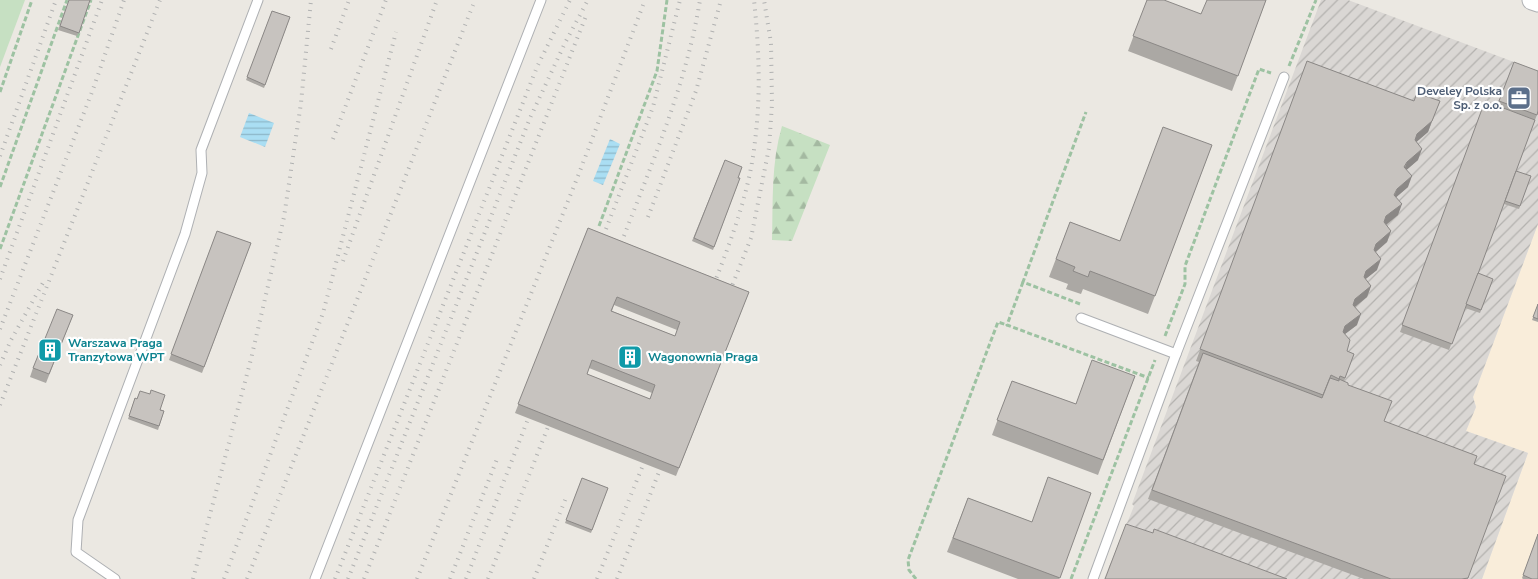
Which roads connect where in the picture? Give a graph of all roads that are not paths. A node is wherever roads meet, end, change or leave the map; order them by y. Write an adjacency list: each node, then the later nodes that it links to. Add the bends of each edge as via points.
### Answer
1 (258, 0): 8 (lane, via 201,150 202,173 185,234 78,520 76,552)
2 (541, 0): 9 (lane)
3 (1532, 0): 4 (street)
4 (1538, 2)
5 (1284, 78): 7 (lane)
6 (1081, 318): 7 (lane)
7 (1176, 354): 10 (lane)
8 (115, 579)
9 (315, 579)
10 (1093, 579)

